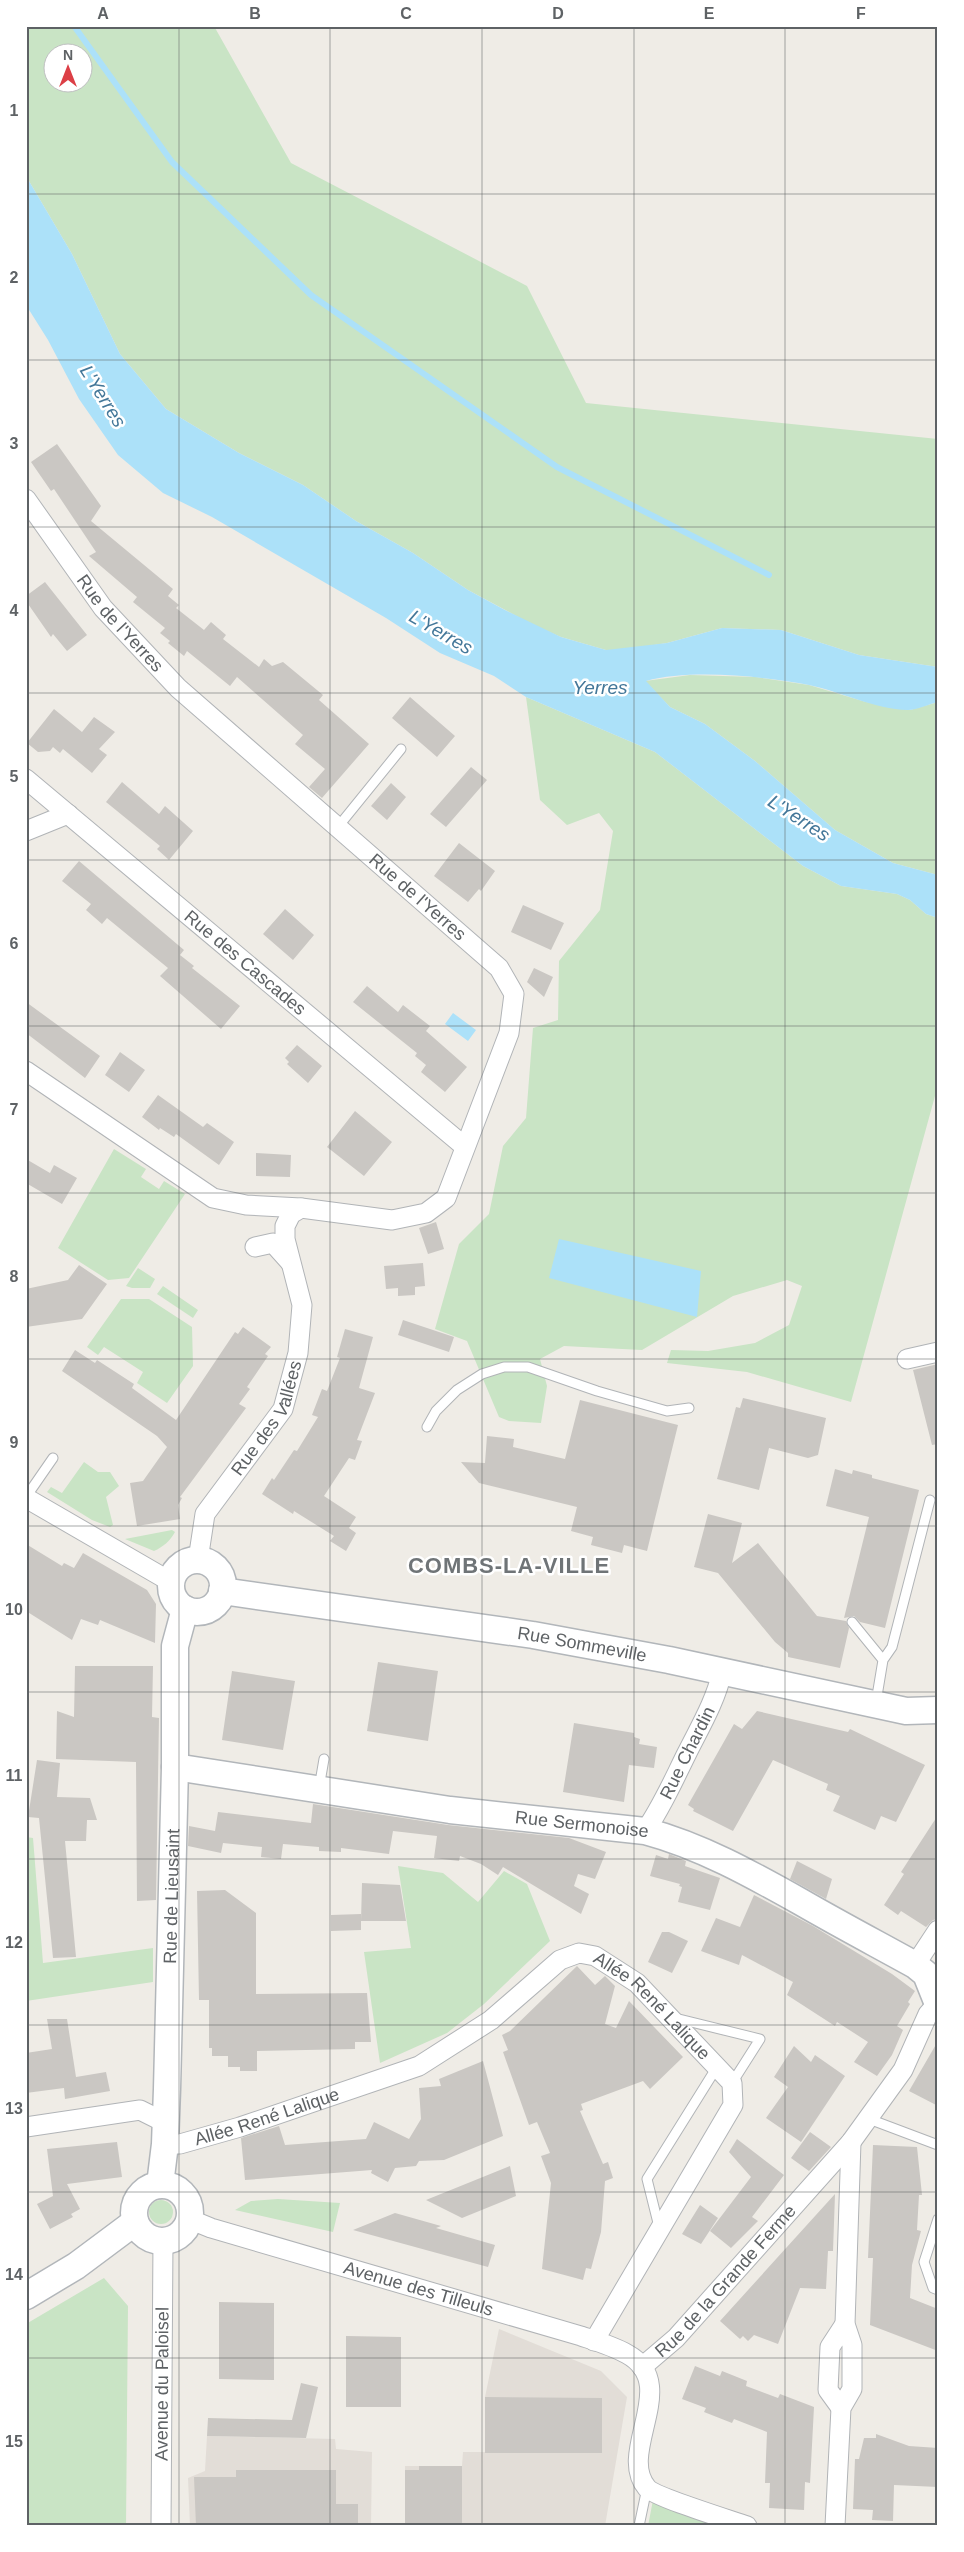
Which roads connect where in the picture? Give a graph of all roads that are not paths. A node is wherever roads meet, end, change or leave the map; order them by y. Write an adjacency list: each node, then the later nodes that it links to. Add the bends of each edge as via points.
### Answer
1 (26, 499): 5 (street, Rue de l'Yerres, via 103,608 171,681)
2 (401, 750): 5 (lane)
3 (26, 779): 4 (street, Rue des Cascades)
4 (68, 814): 6 (street); 8 (street, Rue des Cascades)
5 (337, 828): 8 (street, Rue de l'Yerres, via 499,968 514,994 510,1033)
6 (26, 831)
7 (26, 1071): 9 (street, Rue de l'Yerres, via 213,1198 246,1205)
8 (464, 1146): 9 (street, Rue de l'Yerres, via 446,1198 426,1213 392,1220)
9 (301, 1208): 11 (street, Rue des Vallées, via 291,1214 285,1226 285,1239)
10 (255, 1247): 11 (street, Rue des Vallées, via 273,1243)
11 (293, 1265): 19 (street, Rue des Vallées, via 302,1305 298,1353 282,1409 205,1514)
12 (938, 1352): 13 (street)
13 (907, 1359)
14 (689, 1408): 15 (lane, via 667,1411 597,1392 528,1367 504,1367 482,1374 457,1390 436,1411)
15 (427, 1427)
16 (52, 1458): 17 (lane)
17 (26, 1498): 20 (street)
18 (930, 1500): 24 (lane, via 892,1647)
19 (198, 1560): 20 (main road, via 184,1564); 21 (main road, via 220,1573)
20 (171, 1582): 22 (main road, via 174,1597)
21 (222, 1591): 22 (main road, via 215,1605 208,1609 200,1612); 25 (main road, Rue Sommeville, via 533,1635)
22 (185, 1609): 29 (main road, Rue de Lieusaint, via 175,1646)
23 (852, 1622): 24 (lane)
24 (883, 1660): 26 (lane)
25 (722, 1672): 26 (main road, Rue Sommeville); 31 (street, Rue Chardin, via 704,1718 656,1816)
26 (876, 1705): 27 (main road, Rue Sommeville, via 906,1711)
27 (938, 1710)
28 (324, 1759): 30 (lane)
29 (175, 1767): 30 (main road, Rue Sermonoise); 40 (main road, Rue de Lieusaint)
30 (319, 1789): 31 (main road, Rue Sermonoise, via 450,1810)
31 (645, 1831): 33 (main road, Rue Sermonoise, via 712,1855)
32 (938, 1930): 33 (street)
33 (915, 1965): 34 (main road, Rue Sermonoise, via 926,1974)
34 (938, 2004): 38 (street, Rue de la Grande Ferme, via 928,2014 903,2070)
35 (670, 2017): 36 (street, Allée René Lalique); 37 (lane, via 760,2039); 40 (street, Allée René Lalique, via 637,1983 595,1956 579,1953 560,1960 491,2020 419,2066 180,2144)
36 (717, 2067): 37 (street, Allée René Lalique); 47 (lane, via 647,2180)
37 (732, 2083): 47 (street, via 733,2105)
38 (869, 2118): 41 (street, Rue de la Grande Ferme); 42 (lane)
39 (26, 2127): 40 (street, via 140,2110)
40 (165, 2134): 43 (main road, Rue de Lieusaint)
41 (851, 2142): 52 (street, Rue de la Grande Ferme, via 676,2338); 57 (street, via 845,2324 852,2345 852,2389 841,2408)
42 (938, 2145)
43 (160, 2185): 45 (main road, via 183,2195 188,2202); 46 (main road, via 139,2198 135,2205)
44 (938, 2218): 49 (lane, via 924,2262 933,2288)
45 (189, 2219): 48 (main road, via 180,2234); 51 (street, Avenue des Tilleuls, via 220,2231)
46 (135, 2222): 48 (main road, via 146,2236); 50 (main road, via 76,2266)
47 (659, 2228): 51 (street)
48 (163, 2241): 54 (street, Avenue du Paloisel)
49 (938, 2290)
50 (26, 2296)
51 (594, 2341): 52 (street, Avenue des Tilleuls, via 628,2354)
52 (642, 2367): 53 (street, Rue de la Grande Ferme, via 649,2385 650,2401 637,2466)
53 (647, 2488): 55 (lane); 56 (street)
54 (162, 2526)
55 (640, 2526)
56 (747, 2526)
57 (836, 2526)

